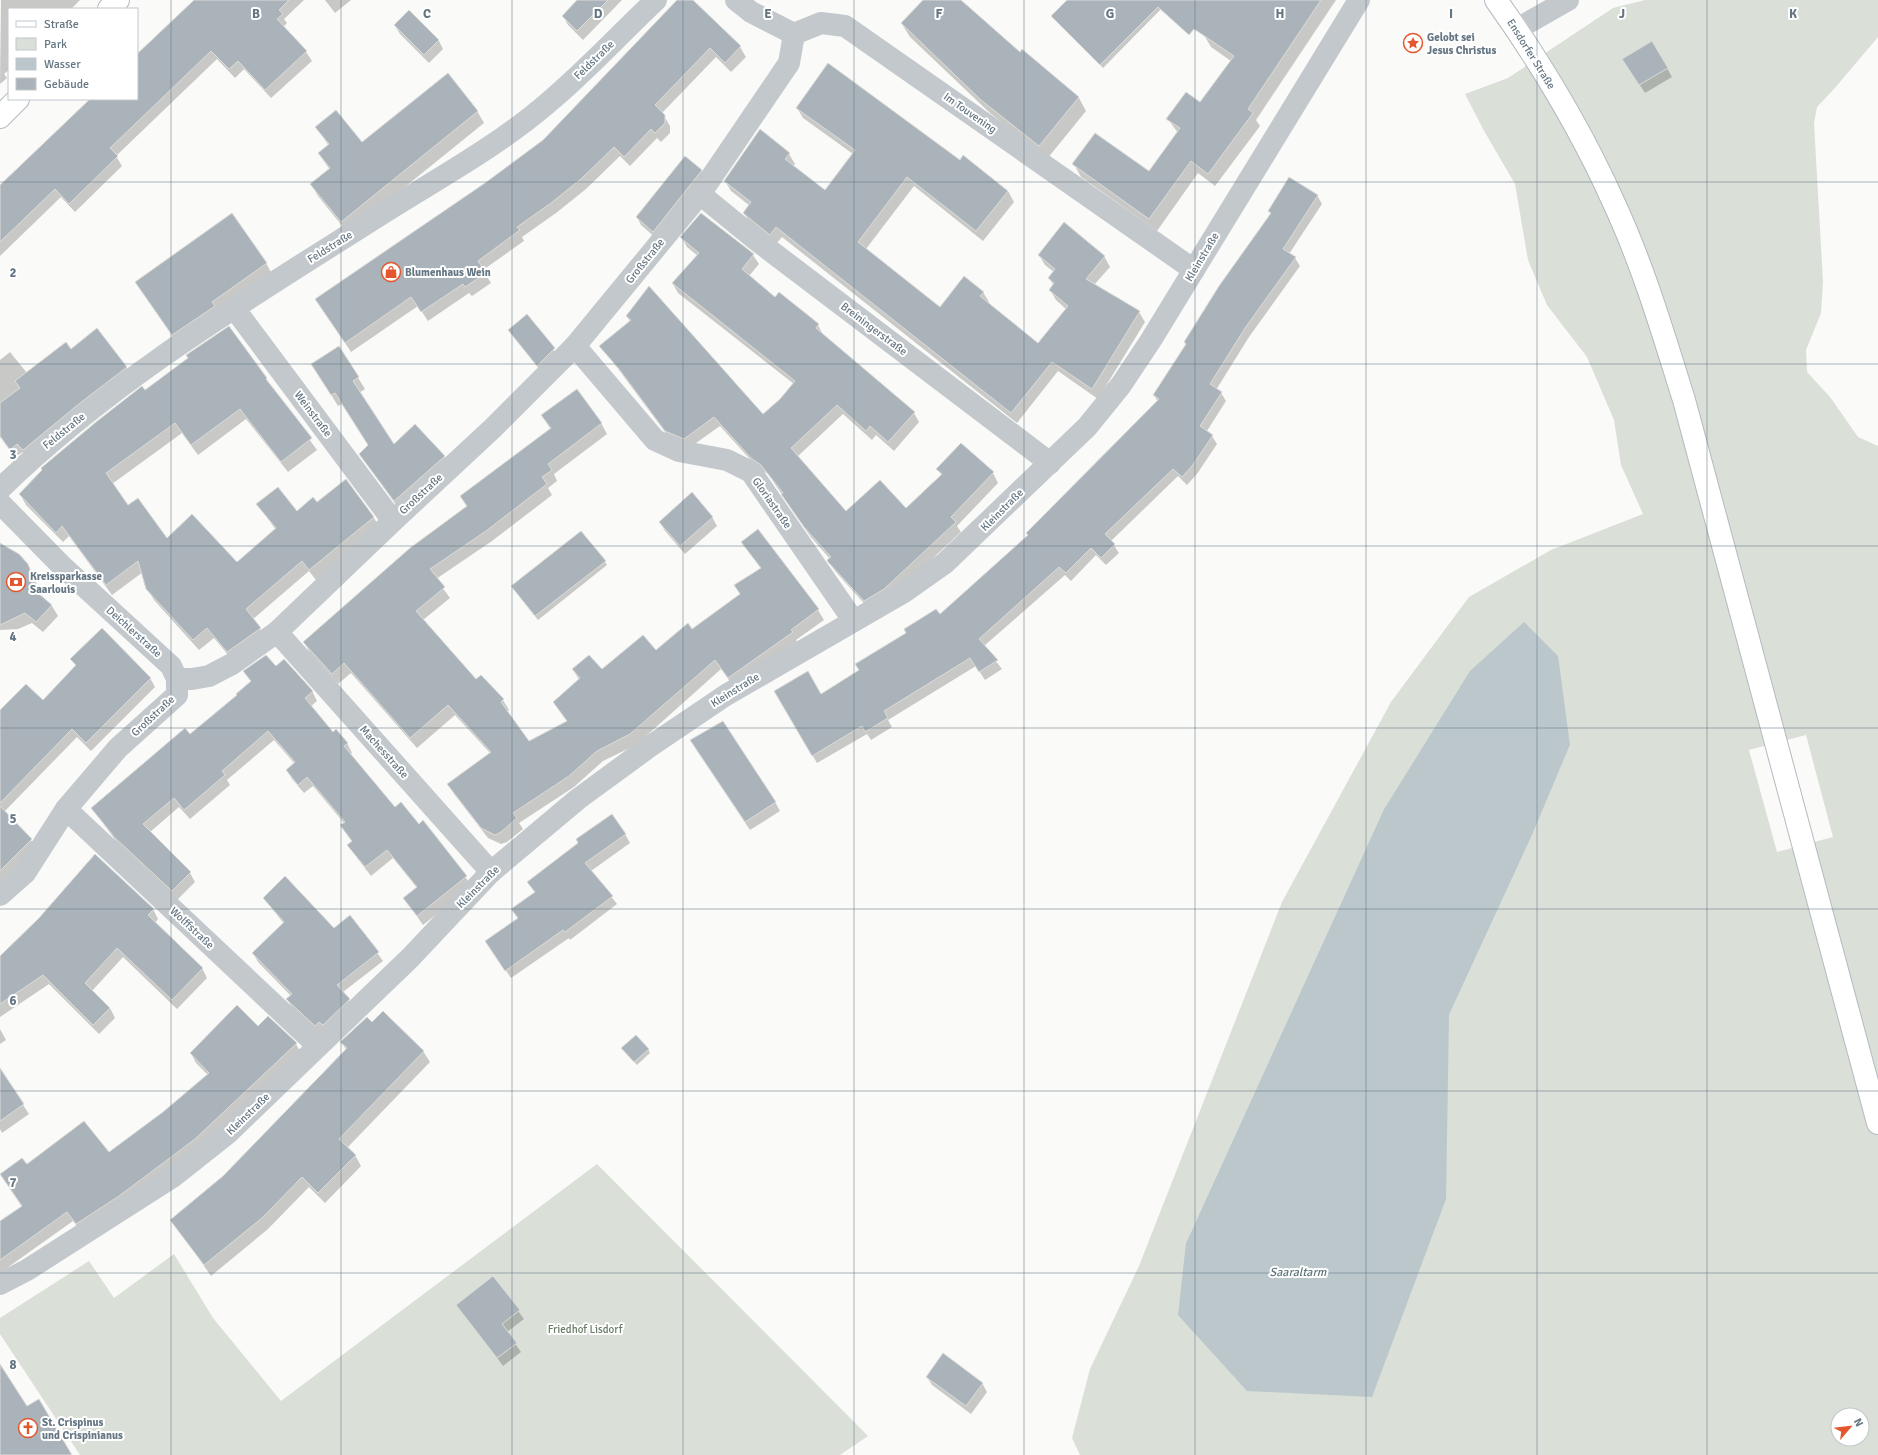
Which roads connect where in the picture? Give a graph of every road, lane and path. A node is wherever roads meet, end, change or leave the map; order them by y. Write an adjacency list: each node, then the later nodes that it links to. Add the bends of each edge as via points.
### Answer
1 (118, 0): 7 (main road)
2 (656, 0): 14 (street, Feldstraße, via 548,103 490,145)
3 (736, 0): 9 (street, via 750,12)
4 (1359, 0): 13 (street, Kleinstraße)
5 (1496, 0): 8 (main road, Ensdorfer Straße)
6 (1568, 0): 8 (street)
7 (110, 8)
8 (1517, 29): 27 (main road, Ensdorfer Straße, via 1566,109 1613,200 1650,292 1684,400)
9 (794, 34): 12 (street, Großstraße, via 789,63); 13 (street, Im Touvening, via 821,23 845,26)
10 (17, 100): 11 (main road)
11 (0, 117)
12 (700, 194): 15 (street, Großstraße); 16 (street, Breiningerstraße, via 755,239)
13 (1194, 270): 16 (street, Kleinstraße, via 1121,385 1087,427)
14 (234, 308): 17 (street, Feldstraße, via 128,381 72,424); 19 (street, Weinstraße)
15 (575, 346): 19 (street, Großstraße, via 493,428); 20 (street, Gloriastraße, via 655,440 679,451 727,460 751,472)
16 (1050, 462): 20 (street, Kleinstraße, via 945,563 904,592)
17 (0, 489)
18 (0, 503): 22 (street, Deichlerstraße, via 61,565 171,666)
19 (393, 521): 21 (street, Großstraße)
20 (853, 620): 24 (street, Kleinstraße, via 726,695 649,747 578,800)
21 (277, 632): 22 (street, Großstraße, via 232,664 210,676); 24 (street, Machesstraße)
22 (177, 679): 23 (street, Großstraße, via 176,695 118,748)
23 (66, 809): 25 (street, Großstraße, via 25,873); 26 (street, Wolffstraße)
24 (491, 872): 26 (street, Kleinstraße, via 410,958)
25 (0, 895)
26 (318, 1046): 28 (street, Kleinstraße, via 227,1134 174,1176)
27 (1878, 1123)
28 (0, 1284)

